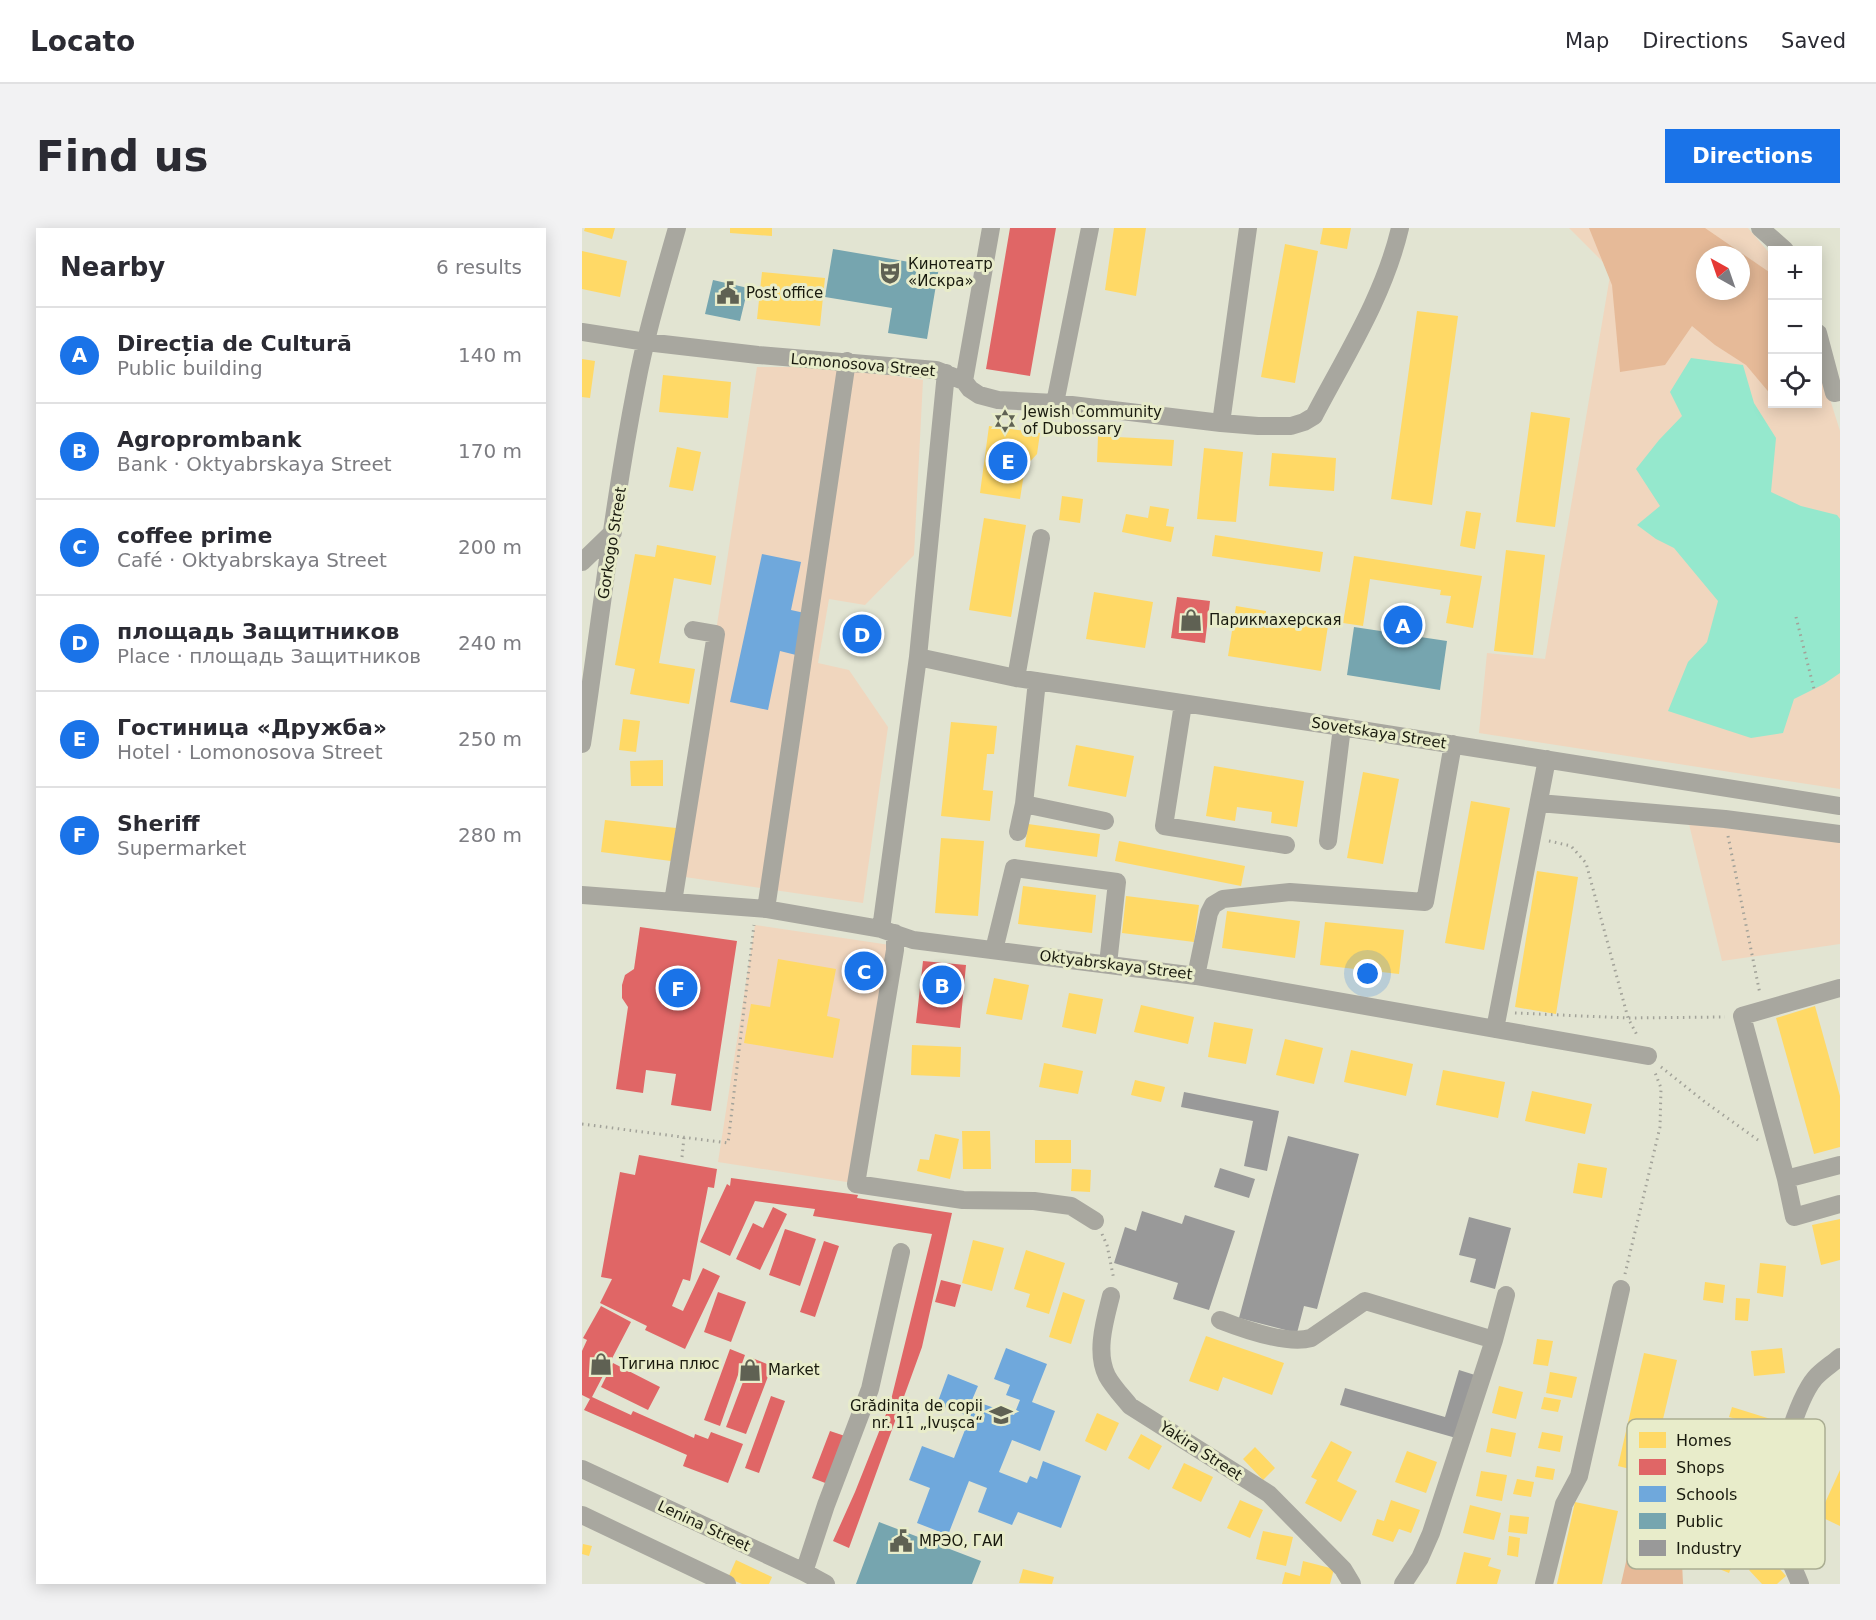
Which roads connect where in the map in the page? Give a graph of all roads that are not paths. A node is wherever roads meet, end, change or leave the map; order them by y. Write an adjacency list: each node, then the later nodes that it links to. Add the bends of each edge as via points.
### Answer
1 (677, 228): 9 (street, Gorkogo Street)
2 (991, 228): 13 (street)
3 (1090, 228): 15 (street)
4 (1248, 228): 16 (street)
5 (1400, 228): 16 (street, Lomonosova Street, via 1376,301 1314,416 1291,426)
6 (1760, 228): 7 (street)
7 (1780, 246)
8 (582, 332): 9 (street, Lomonosova Street)
9 (646, 342): 11 (street, Lomonosova Street); 17 (street, Gorkogo Street)
10 (1822, 348): 14 (street, via 1834,393)
11 (847, 362): 12 (street, Lomonosova Street); 39 (street)
12 (946, 373): 13 (street, Lomonosova Street); 21 (street)
13 (963, 381): 15 (street, Lomonosova Street, via 979,395 998,400)
14 (1840, 392)
15 (1055, 403): 16 (street, Lomonosova Street)
16 (1221, 423)
17 (613, 532): 19 (street); 26 (street, Gorkogo Street)
18 (1041, 538): 22 (street)
19 (582, 562)
20 (693, 630): 38 (street, via 716,634)
21 (918, 657): 22 (street, Sovetskaya Street); 40 (street)
22 (1016, 678): 23 (street, Sovetskaya Street)
23 (1037, 681): 24 (street, Sovetskaya Street); 30 (street)
24 (1183, 704): 25 (street, Sovetskaya Street); 36 (street, via 1164,826)
25 (1342, 727): 27 (street, Sovetskaya Street); 35 (street)
26 (583, 732)
27 (1453, 744): 28 (street, Sovetskaya Street); 43 (street, via 1425,902 1290,892 1223,899 1209,912)
28 (1547, 759): 29 (street); 31 (street, Sovetskaya Street)
29 (1539, 803): 34 (street, via 1725,819); 45 (street)
30 (1024, 804): 32 (street); 33 (street)
31 (1832, 805): 34 (street)
32 (1105, 820)
33 (1018, 832)
34 (1832, 833)
35 (1328, 841)
36 (1286, 845)
37 (582, 895): 38 (street, Oktyabrskaya Street)
38 (673, 902): 39 (street, Oktyabrskaya Street)
39 (761, 908): 40 (street, Oktyabrskaya Street)
40 (888, 931): 41 (street, Oktyabrskaya Street, via 913,940); 50 (street, via 895,950 856,1184 963,1200 1071,1206)
41 (994, 950): 42 (street, Oktyabrskaya Street); 42 (street, via 1014,868 1117,882)
42 (1108, 964): 43 (street, Oktyabrskaya Street)
43 (1196, 975): 45 (street, Oktyabrskaya Street)
44 (1839, 993): 48 (street, via 1742,1016)
45 (1497, 1020): 46 (street, Oktyabrskaya Street)
46 (1648, 1056)
47 (1840, 1165): 48 (street)
48 (1786, 1179): 49 (street, via 1794,1217)
49 (1840, 1204)
50 (1095, 1221)
51 (901, 1252): 62 (street, via 870,1389)
52 (1621, 1289): 67 (street, via 1579,1476 1564,1504)
53 (1506, 1295): 56 (street)
54 (1112, 1296): 65 (street, Yakira Street, via 1101,1349 1106,1374 1118,1392 1130,1406 1269,1494)
55 (1220, 1320): 56 (street, via 1300,1341 1311,1338 1365,1301)
56 (1494, 1340): 66 (street, via 1431,1533)
57 (1840, 1357): 58 (street, via 1815,1379)
58 (1795, 1419)
59 (582, 1469): 62 (street, Lenina Street)
60 (582, 1515): 63 (street)
61 (1794, 1569): 68 (street)
62 (804, 1572): 64 (street, Lenina Street)
63 (727, 1584)
64 (826, 1584)
65 (1352, 1584)
66 (1403, 1584)
67 (1544, 1584)
68 (1800, 1584)

